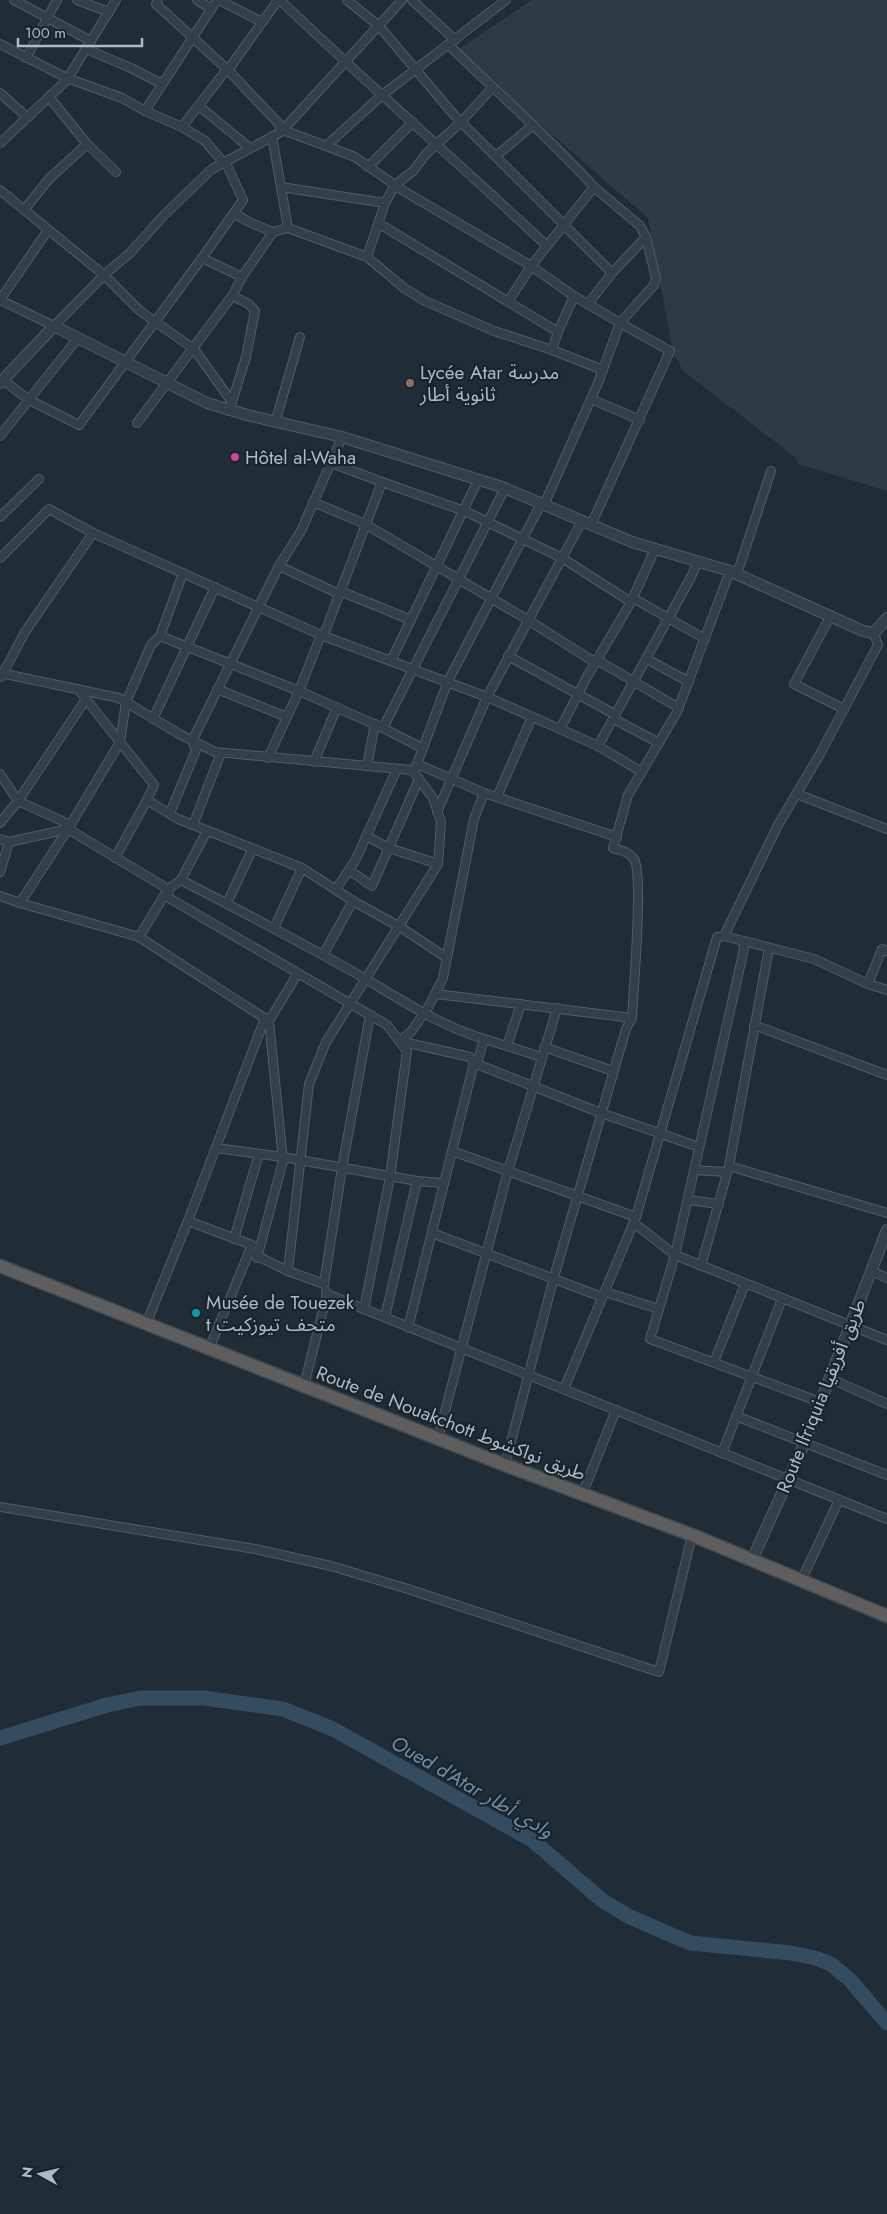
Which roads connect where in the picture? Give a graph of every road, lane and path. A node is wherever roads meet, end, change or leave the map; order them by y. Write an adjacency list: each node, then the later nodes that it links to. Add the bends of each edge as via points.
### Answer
1 (14, 0): 15 (street)
2 (57, 0): 15 (street)
3 (77, 0): 14 (street)
4 (116, 0): 14 (street)
5 (197, 0): 13 (street)
6 (218, 0): 13 (street); 16 (street)
7 (279, 0): 16 (street); 24 (street)
8 (347, 0): 17 (street)
9 (402, 0): 17 (street)
10 (412, 0): 20 (street)
11 (506, 0): 20 (street)
12 (155, 1): 18 (street)
13 (211, 9): 18 (street)
14 (109, 12): 19 (street)
15 (49, 18): 19 (street); 23 (street)
16 (262, 22): 26 (street)
17 (379, 26): 24 (street); 25 (street)
18 (193, 37): 26 (street); 28 (street)
19 (91, 40): 22 (street)
20 (452, 43): 25 (street); 29 (street)
21 (0, 44): 23 (street)
22 (86, 49): 27 (street); 28 (street)
23 (26, 58): 27 (street)
24 (346, 63): 31 (street); 40 (street)
25 (416, 69): 31 (street); 37 (street)
26 (228, 70): 33 (street); 40 (street)
27 (67, 78): 32 (street); 34 (street, via 122,98)
28 (162, 84): 34 (street)
29 (492, 88): 37 (street); 38 (street)
30 (0, 93): 35 (street)
31 (382, 95): 36 (street); 45 (street)
32 (49, 97): 35 (street); 43 (street)
33 (199, 106): 39 (street); 46 (street)
34 (145, 111): 39 (street)
35 (27, 117): 42 (street)
36 (413, 122): 44 (street); 49 (street)
37 (461, 122): 44 (street); 47 (street)
38 (533, 125): 47 (street); 53 (street)
39 (182, 127): 48 (street, via 205,141)
40 (282, 131): 41 (street); 45 (street)
41 (272, 136): 46 (street); 52 (street)
42 (0, 143)
43 (87, 144): 50 (street); 56 (street, via 49,180)
44 (438, 144): 51 (street); 64 (street)
45 (326, 146): 49 (street, via 354,157)
46 (250, 148): 48 (street)
47 (496, 156): 59 (street)
48 (224, 162): 57 (street, via 243,200); 69 (street, via 212,169 130,253)
49 (368, 167): 51 (street)
50 (116, 172)
51 (395, 185): 55 (street); 67 (street)
52 (281, 187): 55 (street); 60 (street)
53 (594, 187): 59 (street); 63 (street, via 632,218)
54 (0, 190): 56 (street)
55 (385, 203): 58 (street)
56 (24, 210): 61 (street)
57 (234, 213): 62 (street); 66 (street)
58 (378, 222): 65 (street); 74 (street)
59 (565, 225): 64 (street); 68 (street)
60 (288, 228): 62 (street); 65 (street)
61 (48, 230): 69 (street); 73 (street)
62 (273, 232): 70 (street)
63 (646, 237): 68 (street); 77 (street, via 656,278 654,285)
64 (547, 246): 67 (street)
65 (367, 257): 83 (street, via 425,301 494,331)
66 (202, 258): 70 (street); 76 (street)
67 (531, 266): 72 (street); 74 (street)
68 (612, 273): 75 (street)
69 (104, 275): 76 (street, via 140,311); 78 (street)
70 (242, 277): 71 (street)
71 (232, 296): 82 (street); 90 (street, via 249,304 255,311 246,357)
72 (574, 296): 75 (street); 79 (street)
73 (0, 300): 78 (street)
74 (508, 302): 79 (street)
75 (588, 304): 77 (street)
76 (156, 322): 82 (street); 84 (street)
77 (620, 323): 85 (street); 91 (street, via 670,351)
78 (54, 326): 81 (street); 86 (street)
79 (558, 332): 83 (street)
80 (300, 337): 92 (street)
81 (78, 338): 84 (street); 89 (street)
82 (194, 349): 87 (street); 90 (street)
83 (552, 350): 85 (street)
84 (126, 362): 87 (street); 89 (street, via 79,425)
85 (603, 370): 88 (street)
86 (1, 381): 89 (street)
87 (167, 383): 90 (street, via 207,403); 93 (street)
88 (592, 399): 91 (street); 103 (street)
89 (29, 400): 94 (street)
90 (231, 406): 92 (street)
91 (640, 420): 107 (street)
92 (275, 422): 95 (street)
93 (137, 423)
94 (0, 436)
95 (342, 437): 96 (street); 99 (street)
96 (331, 463): 100 (street); 102 (street)
97 (771, 470): 117 (street)
98 (39, 478): 105 (street)
99 (478, 480): 101 (street); 104 (street)
100 (382, 482): 104 (street); 108 (street)
101 (505, 488): 103 (street); 106 (street)
102 (313, 502): 108 (street); 115 (street, via 302,531)
103 (542, 504): 107 (street); 110 (street)
104 (464, 511): 106 (street); 116 (street)
105 (0, 517)
106 (488, 523): 110 (street); 119 (street)
107 (586, 523): 111 (street); 113 (street)
108 (365, 524): 116 (street); 121 (street)
109 (93, 533): 112 (street, via 49,509); 118 (street); 141 (street, via 25,632)
110 (523, 540): 113 (street); 122 (street)
111 (654, 548): 114 (street); 123 (street)
112 (0, 558)
113 (562, 558): 123 (street); 129 (street)
114 (698, 561): 117 (street); 126 (street)
115 (279, 566): 121 (street); 124 (street)
116 (436, 567): 119 (street); 128 (street)
117 (733, 572): 125 (street); 133 (street)
118 (183, 573): 120 (street); 132 (street)
119 (458, 580): 122 (street); 140 (street)
120 (215, 587): 124 (street); 134 (street)
121 (339, 593): 128 (street); 131 (street)
122 (491, 598): 129 (street); 142 (street)
123 (632, 600): 126 (street); 138 (street)
124 (259, 607): 131 (street); 139 (street)
125 (830, 617): 130 (street); 154 (street, via 794,684)
126 (668, 618): 133 (street); 136 (street)
127 (887, 618): 130 (street)
128 (411, 620): 137 (street)
129 (528, 620): 135 (street); 138 (street)
130 (874, 633): 154 (street, via 878,645)
131 (321, 635): 137 (street); 147 (street)
132 (160, 636): 134 (street); 151 (street, via 151,644)
133 (705, 639): 144 (street)
134 (189, 647): 139 (street); 158 (street)
135 (508, 656): 148 (street); 149 (street)
136 (647, 659): 143 (street); 144 (street)
137 (391, 661): 140 (street)
138 (597, 661): 143 (street); 148 (street)
139 (230, 662): 146 (street); 147 (street)
140 (413, 668): 142 (street); 160 (street)
141 (1, 675): 145 (street)
142 (448, 681): 149 (street); 166 (street)
143 (635, 682): 153 (street); 157 (street)
144 (689, 682): 153 (street)
145 (78, 689): 150 (street); 151 (street)
146 (217, 690): 155 (street); 162 (street)
147 (299, 691): 152 (street); 155 (street)
148 (579, 694): 157 (street); 161 (street)
149 (487, 697): 156 (street); 176 (street)
150 (86, 699): 163 (street); 181 (street)
151 (126, 702): 158 (street); 163 (street)
152 (337, 707): 159 (street); 169 (street)
153 (679, 708): 164 (street)
154 (844, 709): 178 (street)
155 (287, 717): 168 (street)
156 (532, 717): 161 (street); 179 (street)
157 (615, 717): 164 (street); 165 (street)
158 (153, 719): 162 (street)
159 (375, 724): 160 (street); 171 (street)
160 (383, 728): 166 (street)
161 (560, 729): 165 (street)
162 (192, 741): 167 (street); 183 (street, via 196,750)
163 (120, 742): 180 (street, via 154,785); 186 (street)
164 (659, 742): 173 (street)
165 (598, 746): 173 (street)
166 (422, 748): 170 (street)
167 (221, 752): 168 (street); 185 (street)
168 (268, 758): 169 (street)
169 (314, 762): 171 (street)
170 (417, 764): 175 (street); 176 (street)
171 (367, 766): 172 (street)
172 (397, 769): 175 (street, via 412,770); 189 (street)
173 (642, 772): 190 (street, via 628,795)
174 (0, 774): 181 (street)
175 (417, 776): 182 (street, via 433,798); 193 (street)
176 (453, 779): 177 (street); 182 (street)
177 (484, 792): 179 (street); 215 (street, via 474,819)
178 (796, 794): 187 (street); 209 (street)
179 (496, 797): 190 (street)
180 (147, 800): 183 (street); 195 (street)
181 (18, 801): 184 (street); 186 (street)
182 (437, 812): 196 (street, via 440,822)
183 (170, 813): 185 (street)
184 (0, 823)
185 (193, 825): 188 (street)
186 (69, 827): 192 (street); 195 (street); 205 (street)
187 (887, 828)
188 (207, 831): 194 (street); 200 (street)
189 (366, 836): 193 (street); 198 (street)
190 (616, 837): 226 (street, via 613,848 628,853 635,860 638,914)
191 (0, 839): 192 (street)
192 (8, 842): 199 (street)
193 (389, 848): 196 (street); 198 (street, via 372,886)
194 (252, 850): 197 (street); 206 (street)
195 (115, 858): 202 (street)
196 (438, 864): 207 (street)
197 (302, 868): 201 (street); 208 (street)
198 (349, 870): 201 (street)
199 (0, 872)
200 (181, 880): 202 (street); 206 (street)
201 (336, 889): 204 (street)
202 (168, 890): 210 (street); 216 (street, via 169,898)
203 (0, 896): 205 (street)
204 (353, 901): 207 (street); 214 (street)
205 (20, 903): 210 (street)
206 (227, 903): 208 (street)
207 (400, 927): 215 (street); 217 (street)
208 (274, 928): 214 (street)
209 (724, 936): 211 (street); 239 (street, via 717,937)
210 (139, 937): 227 (street)
211 (743, 941): 212 (street); 240 (street, via 744,949)
212 (768, 948): 218 (street, via 814,959); 228 (street)
213 (887, 951): 218 (street, via 882,949)
214 (323, 955): 217 (street)
215 (447, 958): 220 (street)
216 (298, 973): 221 (street); 227 (street)
217 (365, 979): 221 (street); 224 (street)
218 (868, 984): 219 (street)
219 (887, 990)
220 (436, 994): 222 (street); 224 (street)
221 (350, 1003): 225 (street); 245 (street, via 326,1042 309,1084)
222 (521, 1004): 223 (street); 231 (street)
223 (557, 1008): 226 (street); 232 (street)
224 (424, 1014): 229 (street); 230 (street)
225 (370, 1015): 230 (street, via 387,1025); 246 (street)
226 (632, 1018): 235 (street)
227 (267, 1019): 241 (street); 244 (street)
228 (754, 1025): 236 (street); 247 (street)
229 (484, 1038): 231 (street); 234 (street)
230 (400, 1041): 234 (street, via 470,1057); 250 (street, via 407,1051)
231 (507, 1046): 233 (street)
232 (544, 1047): 233 (street); 235 (street)
233 (541, 1058): 237 (street)
234 (476, 1064): 237 (street); 242 (street)
235 (613, 1072): 238 (street)
236 (887, 1075)
237 (532, 1087): 238 (street); 249 (street)
238 (600, 1113): 239 (street); 253 (street)
239 (661, 1134): 240 (street); 257 (street)
240 (700, 1147): 248 (street)
241 (216, 1148): 243 (street); 258 (street)
242 (452, 1151): 249 (street); 252 (street)
243 (259, 1154): 244 (street); 261 (street)
244 (283, 1157): 245 (street); 265 (street)
245 (301, 1161): 246 (street); 268 (street)
246 (342, 1168): 250 (street); 272 (street)
247 (728, 1169): 248 (street); 255 (street); 256 (street)
248 (694, 1170): 254 (street)
249 (508, 1171): 253 (street); 263 (street)
250 (390, 1177): 251 (street); 277 (street)
251 (417, 1180): 252 (street); 279 (street)
252 (444, 1183): 260 (street)
253 (577, 1196): 257 (street); 270 (street)
254 (688, 1200): 255 (street); 264 (street)
255 (719, 1204): 267 (street)
256 (887, 1213)
257 (635, 1220): 264 (street); 275 (street)
258 (188, 1222): 261 (street); 280 (street)
259 (887, 1230): 269 (street, Route Ifriquia طريق أفريقيا)
260 (432, 1233): 263 (street); 282 (street)
261 (234, 1239): 262 (street, via 252,1245)
262 (249, 1252): 265 (street); 285 (street)
263 (486, 1252): 270 (street); 284 (street)
264 (675, 1255): 267 (street); 278 (street)
265 (257, 1258): 268 (street)
266 (0, 1266): 280 (highway, Route de Nouakchott طريق نواكشوط)
267 (701, 1266): 273 (street)
268 (288, 1271): 272 (street)
269 (871, 1271): 271 (street); 281 (street, Route Ifriquia طريق أفريقيا)
270 (554, 1277): 275 (street); 287 (street)
271 (887, 1278)
272 (324, 1284): 274 (street)
273 (745, 1284): 276 (street); 286 (street)
274 (327, 1294): 277 (street); 290 (street)
275 (604, 1295): 278 (street); 291 (street)
276 (782, 1299): 281 (street); 288 (street)
277 (364, 1309): 279 (street)
278 (659, 1309): 286 (street, via 650,1339)
279 (386, 1317): 282 (street)
280 (146, 1324): 285 (highway, Route de Nouakchott طريق نواكشوط)
281 (850, 1326): 283 (street); 289 (street, Route Ifriquia طريق أفريقيا)
282 (408, 1328): 284 (street)
283 (887, 1340)
284 (461, 1348): 287 (street); 296 (street)
285 (209, 1349): 290 (highway, Route de Nouakchott طريق نواكشوط)
286 (714, 1362): 288 (street)
287 (527, 1374): 291 (street); 299 (street)
288 (752, 1376): 292 (street); 295 (street)
289 (829, 1378): 292 (street, Route Ifriquia طريق أفريقيا); 293 (street)
290 (304, 1386): 296 (highway, Route de Nouakchott طريق نواكشوط)
291 (564, 1389): 294 (street)
292 (820, 1402): 297 (street, Route Ifriquia طريق أفريقيا)
293 (887, 1404)
294 (616, 1410): 298 (street); 302 (street)
295 (736, 1416): 297 (street); 298 (street)
296 (438, 1438): 299 (highway, Route de Nouakchott طريق نواكشوط)
297 (805, 1442): 300 (street); 301 (street, Route Ifriquia طريق أفريقيا)
298 (722, 1453): 301 (street)
299 (505, 1465): 302 (highway, Route de Nouakchott طريق نواكشوط)
300 (887, 1474)
301 (788, 1480): 303 (street); 307 (street, Route Ifriquia طريق أفريقيا)
302 (582, 1495): 306 (highway, Route de Nouakchott طريق نواكشوط)
303 (839, 1500): 305 (street); 308 (street)
304 (0, 1507): 306 (street, via 238,1546 331,1566 660,1672)
305 (887, 1519)
306 (692, 1535): 307 (highway, Route de Nouakchott طريق نواكشوط)
307 (752, 1560): 308 (highway, Route de Nouakchott طريق نواكشوط)
308 (801, 1581): 309 (highway, Route de Nouakchott طريق نواكشوط)
309 (887, 1616)

